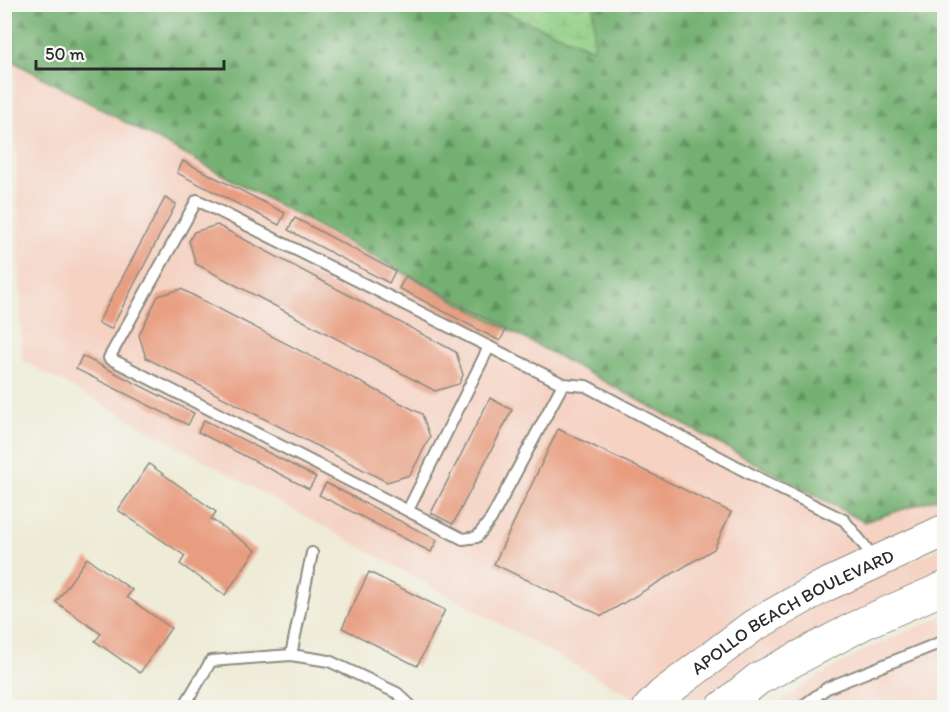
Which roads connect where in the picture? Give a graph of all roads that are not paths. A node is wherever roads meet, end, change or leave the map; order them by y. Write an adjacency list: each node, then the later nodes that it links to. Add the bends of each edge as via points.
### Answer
1 (489, 346): 2 (lane); 3 (lane); 3 (lane, via 197,200 109,358)
2 (563, 384): 3 (lane, via 491,519 477,537 463,538); 6 (lane, via 586,386 844,520)
3 (408, 510)
4 (945, 531): 6 (main road, APOLLO BEACH BOULEVARD)
5 (312, 553): 9 (lane)
6 (877, 562): 12 (main road, APOLLO BEACH BOULEVARD, via 753,626)
7 (945, 588): 13 (main road, via 866,622 758,678)
8 (945, 641): 14 (lane, via 827,688)
9 (291, 655): 10 (lane, via 211,661); 11 (lane, via 329,661 397,693)
10 (183, 708)
11 (413, 708)
12 (649, 708)
13 (722, 708)
14 (800, 708)

